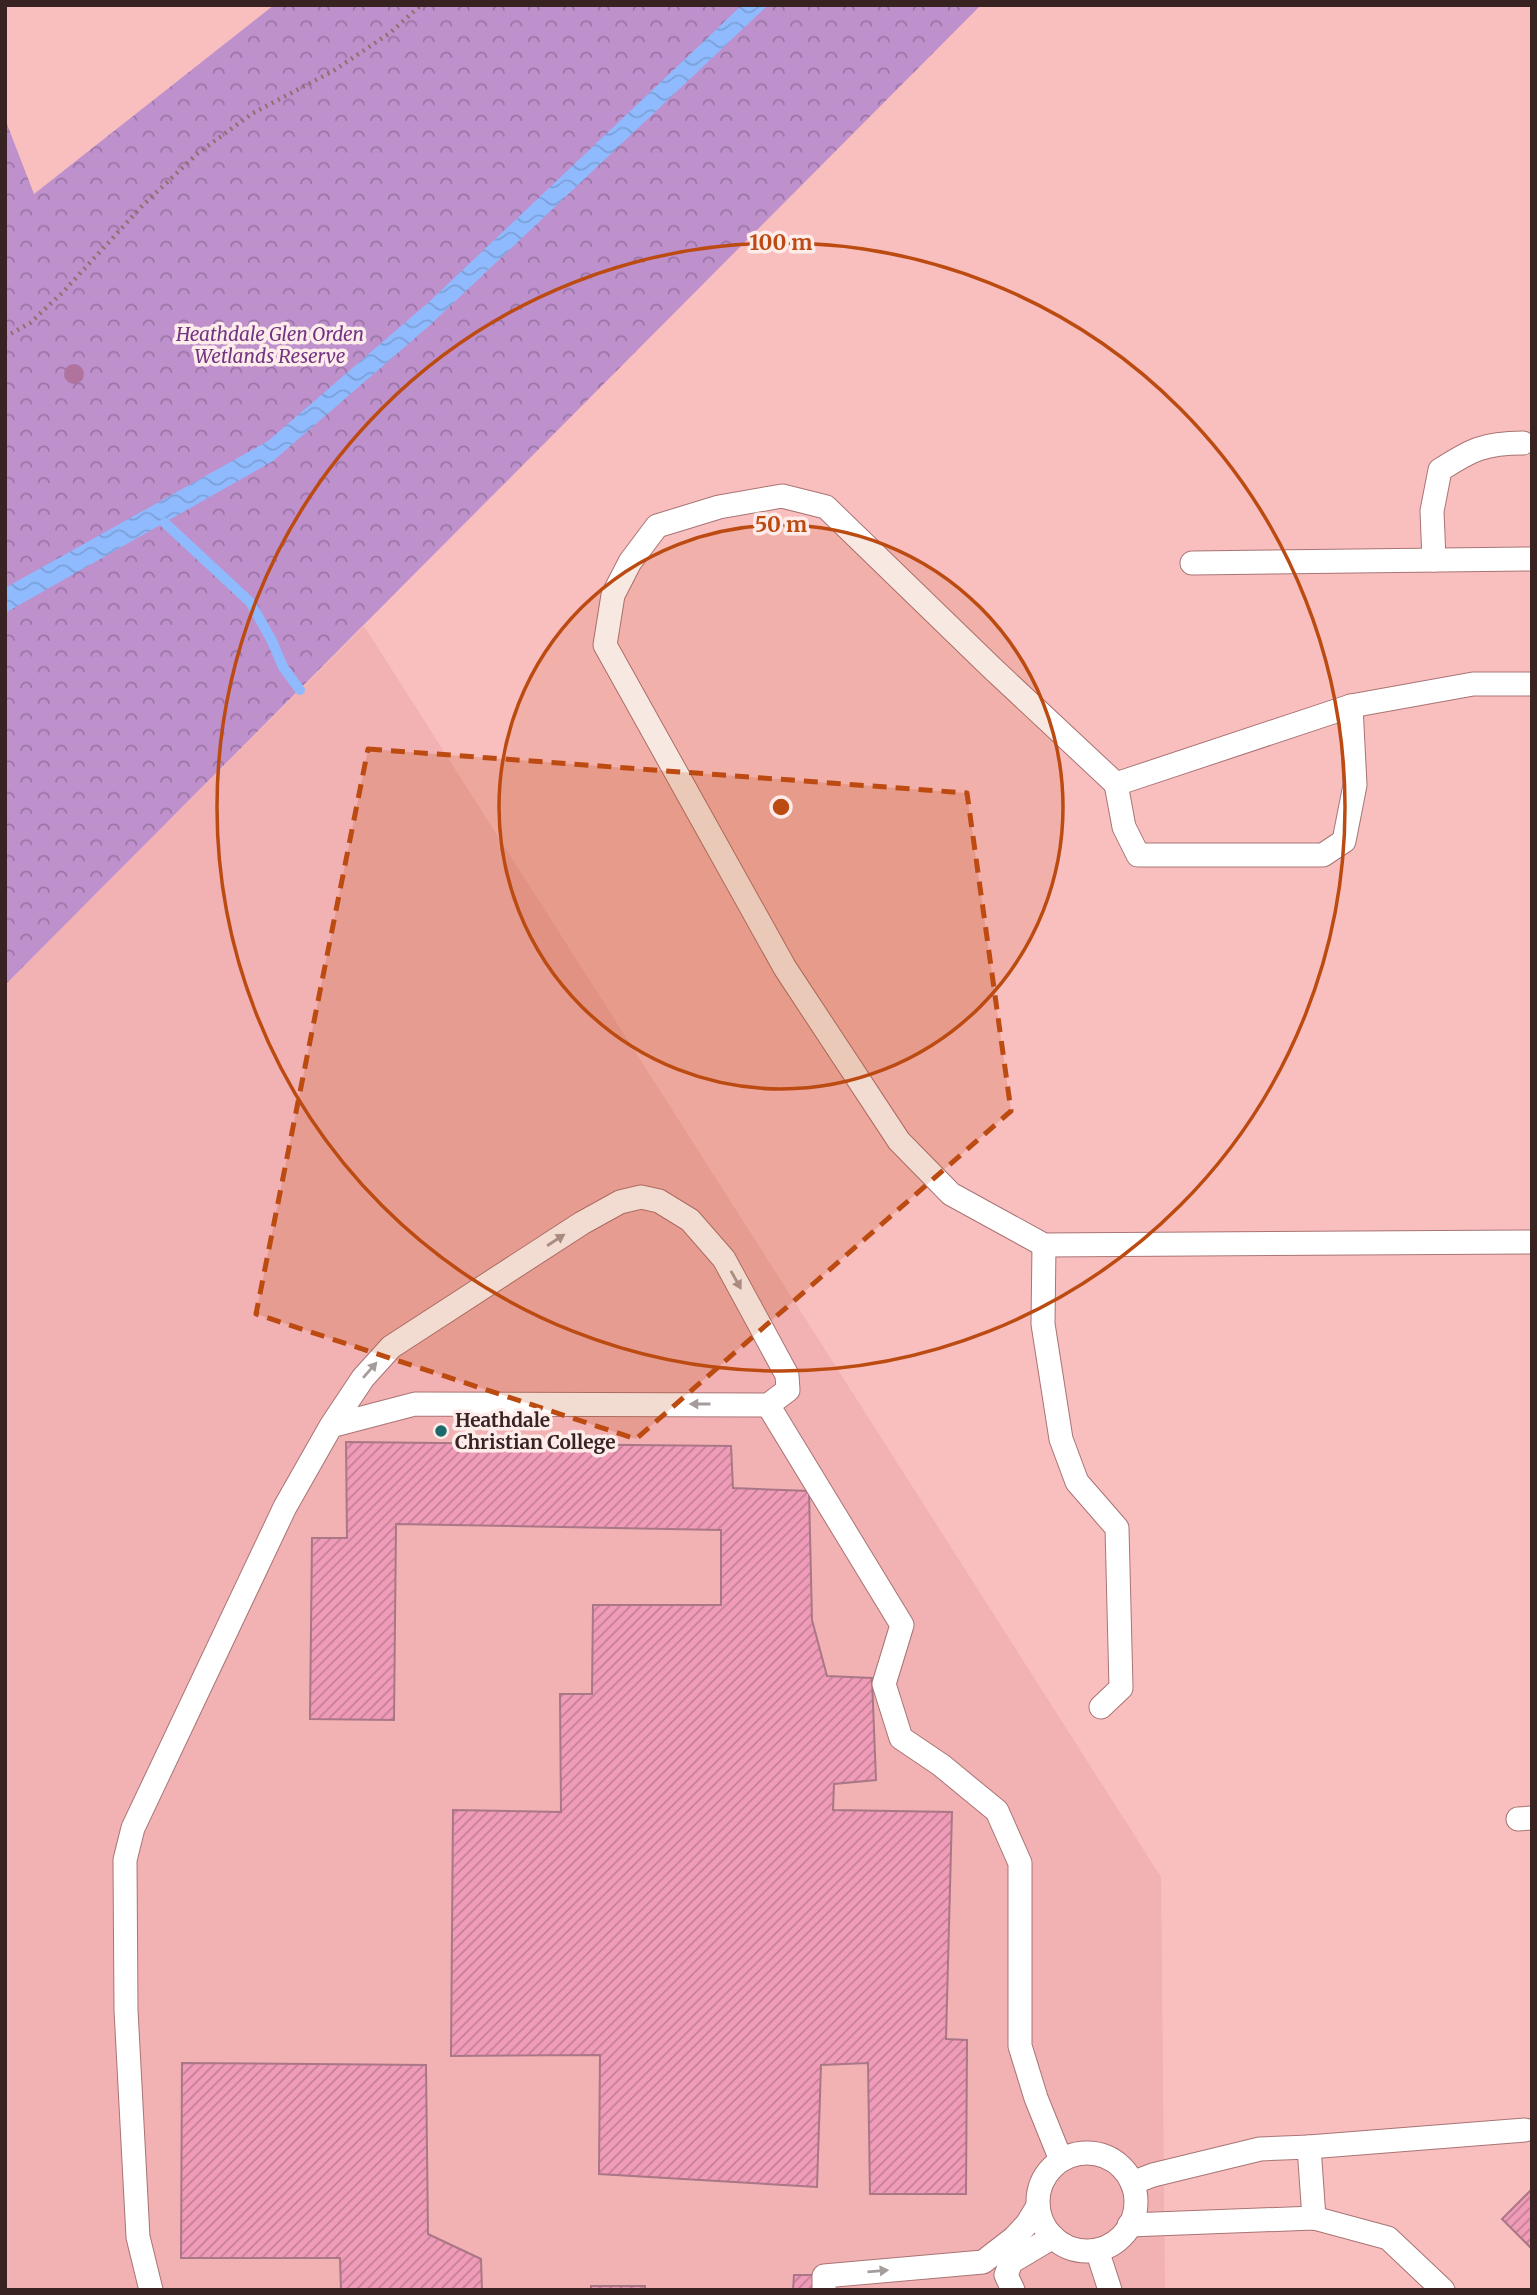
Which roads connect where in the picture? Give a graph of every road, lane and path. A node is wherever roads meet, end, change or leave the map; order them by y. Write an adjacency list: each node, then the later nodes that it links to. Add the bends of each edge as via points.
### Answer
1 (421, 5): 2 (path, via 345,64 253,113 198,153 63,292 30,323)
2 (5, 337)
3 (1523, 443): 5 (lane, via 1471,450 1440,470 1432,511)
4 (1532, 559): 5 (lane)
5 (1434, 560): 6 (lane)
6 (1192, 563)
7 (1532, 684): 8 (lane, via 1472,684)
8 (1351, 706): 9 (lane); 9 (lane, via 1355,785 1344,841 1323,855 1138,855 1124,827)
9 (1116, 784): 11 (lane, via 826,508 782,496 657,526 613,595 605,645 785,968 899,1141 951,1194)
10 (1532, 1242): 11 (lane)
11 (1044, 1245): 14 (lane, via 1043,1324 1060,1438 1077,1482 1117,1528 1121,1688)
12 (768, 1405): 13 (lane, one-way to 13, via 415,1404); 13 (lane, one-way to 12, via 363,1378 391,1347 582,1223 620,1202 641,1197 659,1201 690,1220 724,1259 787,1375 788,1390); 17 (lane, via 902,1625 884,1684 901,1738 997,1811 1020,1863 1020,2046)
13 (331, 1426): 24 (lane, via 285,1507 162,1763 133,1828 125,1860 125,2010 134,2182 138,2237)
14 (1101, 1707)
15 (1525, 2130): 16 (lane)
16 (1309, 2147): 18 (lane, via 1260,2149); 20 (lane)
17 (1061, 2160): 18 (lane, via 1077,2153 1110,2158); 19 (lane, via 1044,2178)
18 (1132, 2183): 21 (lane, via 1135,2199)
19 (1038, 2206): 22 (lane, via 1042,2223); 25 (lane, one-way to 19, via 824,2276 983,2262 1014,2238)
20 (1314, 2218): 21 (lane); 28 (lane, via 1388,2238)
21 (1129, 2225): 23 (lane, via 1113,2243)
22 (1053, 2237): 23 (lane, via 1080,2250); 26 (lane, via 1011,2262 1006,2274)
23 (1097, 2250): 27 (lane)
24 (151, 2290)
25 (824, 2290)
26 (1013, 2290)
27 (1110, 2290)
28 (1443, 2290)

